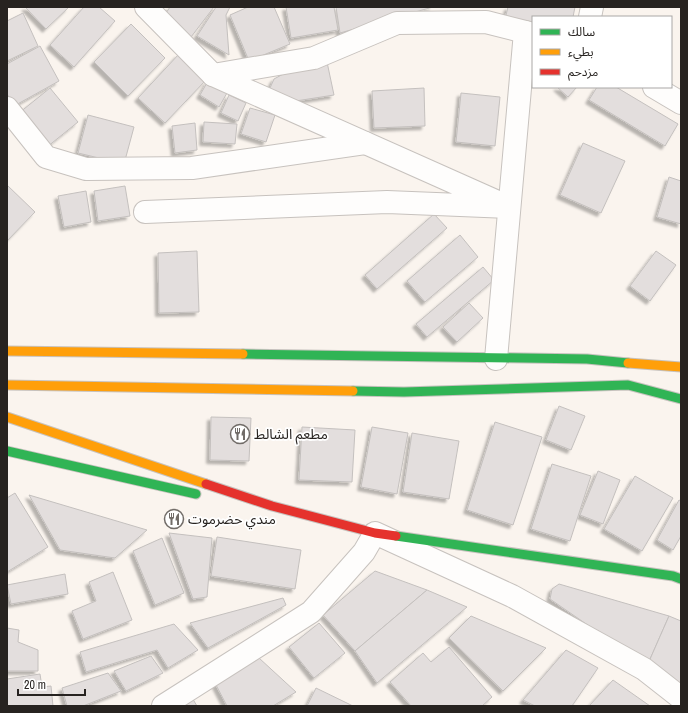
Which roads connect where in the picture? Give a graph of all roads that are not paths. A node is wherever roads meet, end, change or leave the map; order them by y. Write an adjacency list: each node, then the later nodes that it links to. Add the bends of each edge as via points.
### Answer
1 (146, 7): 3 (street)
2 (529, 33): 3 (street, via 486,22 397,23 314,58); 8 (street)
3 (214, 75): 7 (street)
4 (656, 88): 5 (street)
5 (681, 103)
6 (7, 108): 7 (street, via 46,157 86,169 192,168)
7 (365, 143): 8 (street)
8 (509, 207): 9 (street, via 388,202); 11 (street)
9 (145, 212)
10 (7, 351): 11 (main road)
11 (496, 359): 12 (main road, via 587,360)
12 (681, 367)
13 (7, 385): 14 (main road, via 404,392 628,385)
14 (681, 400)
15 (7, 417): 19 (main road)
16 (7, 451): 17 (main road)
17 (206, 496)
18 (221, 499): 19 (main road)
19 (272, 506): 20 (main road)
20 (375, 533): 21 (main road); 22 (street, via 512,596 644,669); 23 (street, via 364,552 310,612)
21 (681, 579)
22 (681, 698)
23 (163, 706)

